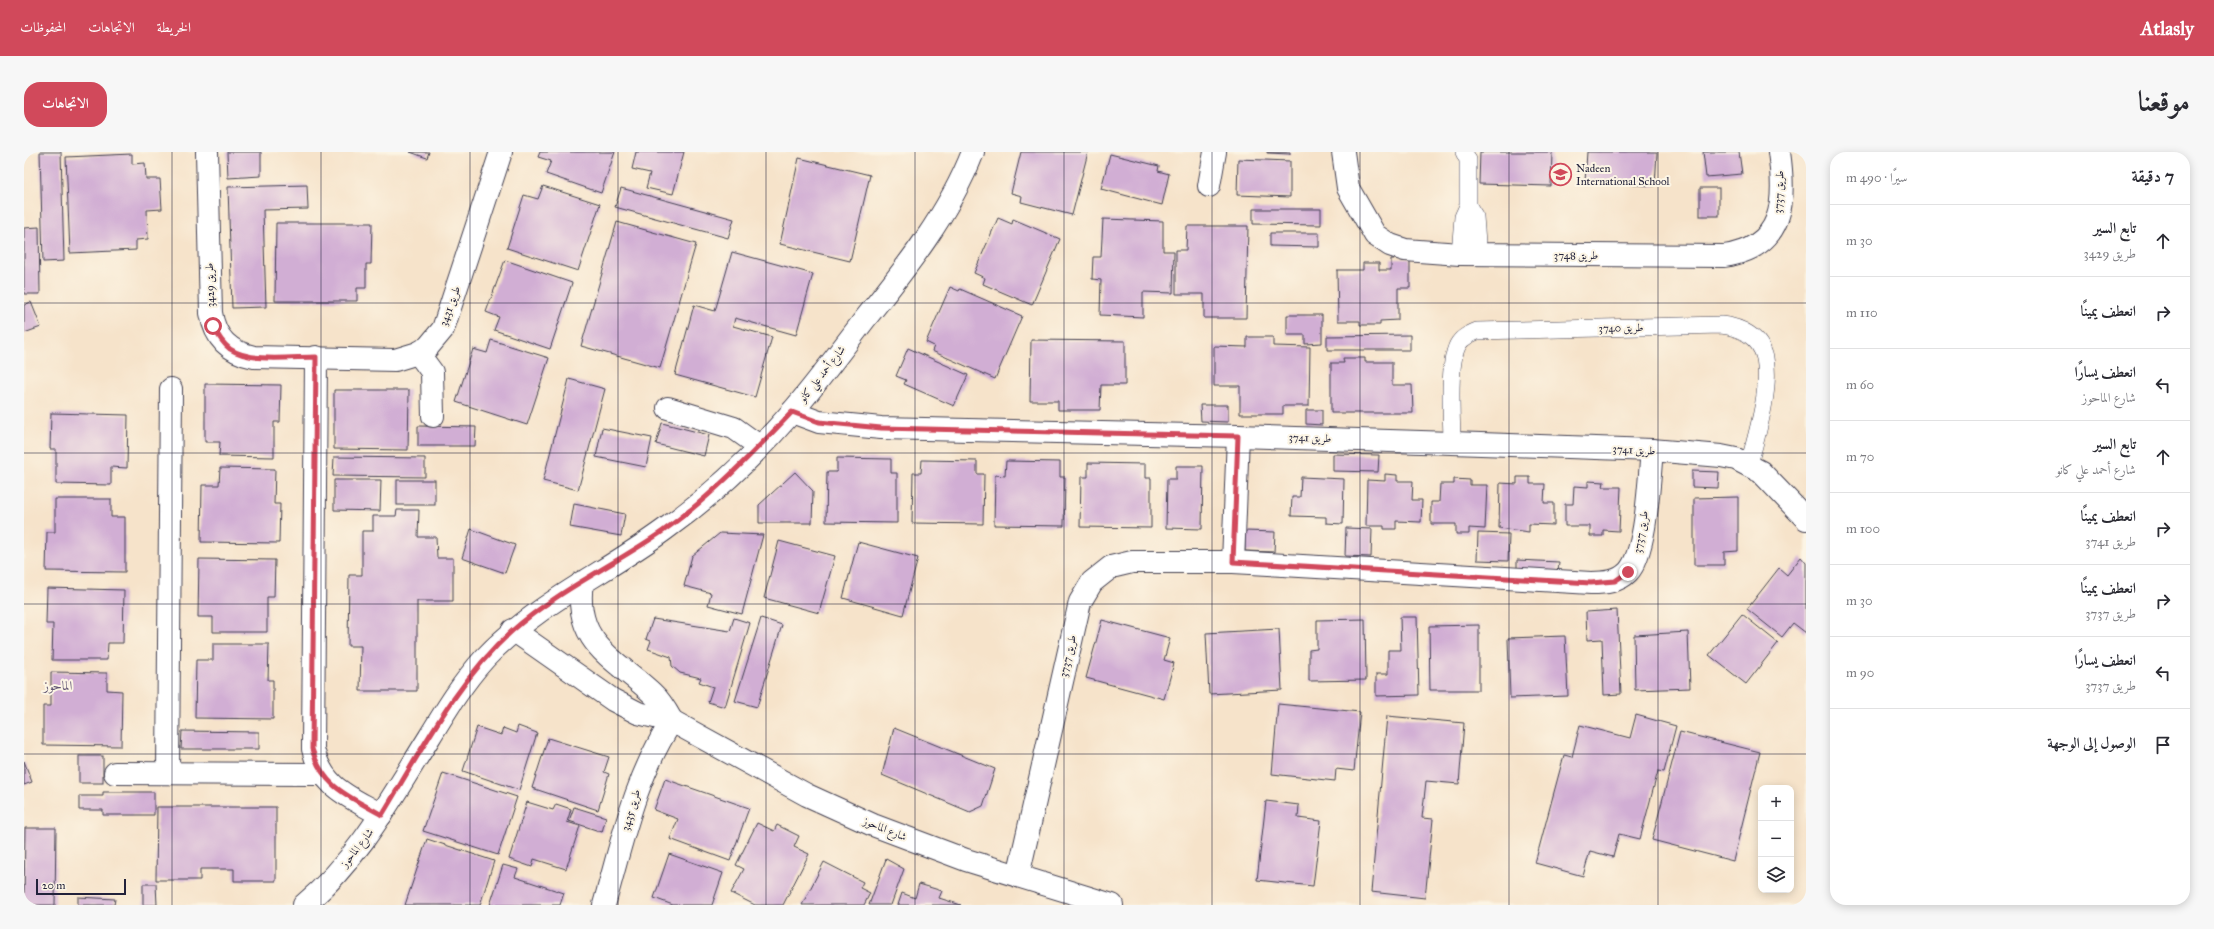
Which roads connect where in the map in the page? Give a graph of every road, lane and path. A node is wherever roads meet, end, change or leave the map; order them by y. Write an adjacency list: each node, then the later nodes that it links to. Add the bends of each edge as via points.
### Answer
1 (207, 152): 12 (street, طريق 3429, via 213,326 229,348 241,354 254,357)
2 (501, 152): 11 (street, طريق 3431, via 443,328 428,347)
3 (973, 152): 15 (street, شارع أحمد علي كانو, via 965,172 930,232)
4 (1215, 152): 8 (street)
5 (1343, 152): 10 (street, طريق 3748, via 1348,188 1375,235 1390,245 1405,250)
6 (1464, 152): 10 (lane, via 1468,160 1468,206 1475,217)
7 (1779, 152): 9 (street, طريق 3737, via 1782,189 1780,216)
8 (1209, 186)
9 (1772, 230): 10 (street, طريق 3748, via 1747,250 1724,256)
10 (1469, 254)
11 (418, 353): 12 (street, طريق 3431, via 395,360); 16 (street, via 432,372)
12 (316, 357): 30 (street, via 312,749)
13 (171, 389): 29 (street)
14 (668, 408): 19 (street, via 734,428)
15 (792, 412): 17 (street, طريق 3741, via 819,422 881,428); 19 (street, شارع أحمد علي كانو)
16 (433, 416)
17 (1238, 436): 18 (street, طريق 3741); 23 (street)
18 (1452, 443): 20 (street, طريق 3741); 21 (lane, طريق 3740, via 1452,362 1459,342 1476,331 1721,325 1744,330 1760,347 1765,358 1763,398)
19 (759, 446): 24 (street, شارع أحمد علي كانو, via 708,495 664,530)
20 (1652, 450): 21 (street, طريق 3741, via 1721,456); 23 (street, طريق 3737, via 1642,543 1635,563 1628,572 1615,581 1591,583)
21 (1749, 464): 22 (street, طريق 3741, via 1761,472)
22 (1806, 519)
23 (1233, 562): 32 (street, طريق 3737, via 1132,562 1111,567 1092,582 1080,602)
24 (582, 582): 25 (street, شارع أحمد علي كانو); 27 (street, شارع الماحوز, via 581,609 589,636 604,654 654,695)
25 (543, 608): 26 (street, شارع الماحوز)
26 (513, 630): 27 (street, شارع الماحوز, via 613,700 638,714); 31 (street, شارع الماحوز, via 484,659 457,693)
27 (672, 721): 32 (street, شارع الماحوز, via 807,795 873,825 966,860); 34 (street, طريق 3435, via 641,777)
28 (115, 773): 29 (street)
29 (168, 773): 30 (street)
30 (322, 774): 31 (street, via 332,785)
31 (382, 815): 33 (street, شارع الماحوز, via 357,850 324,888)
32 (1018, 876): 35 (street, شارع الماحوز)
33 (304, 905)
34 (604, 905)
35 (1112, 905)

